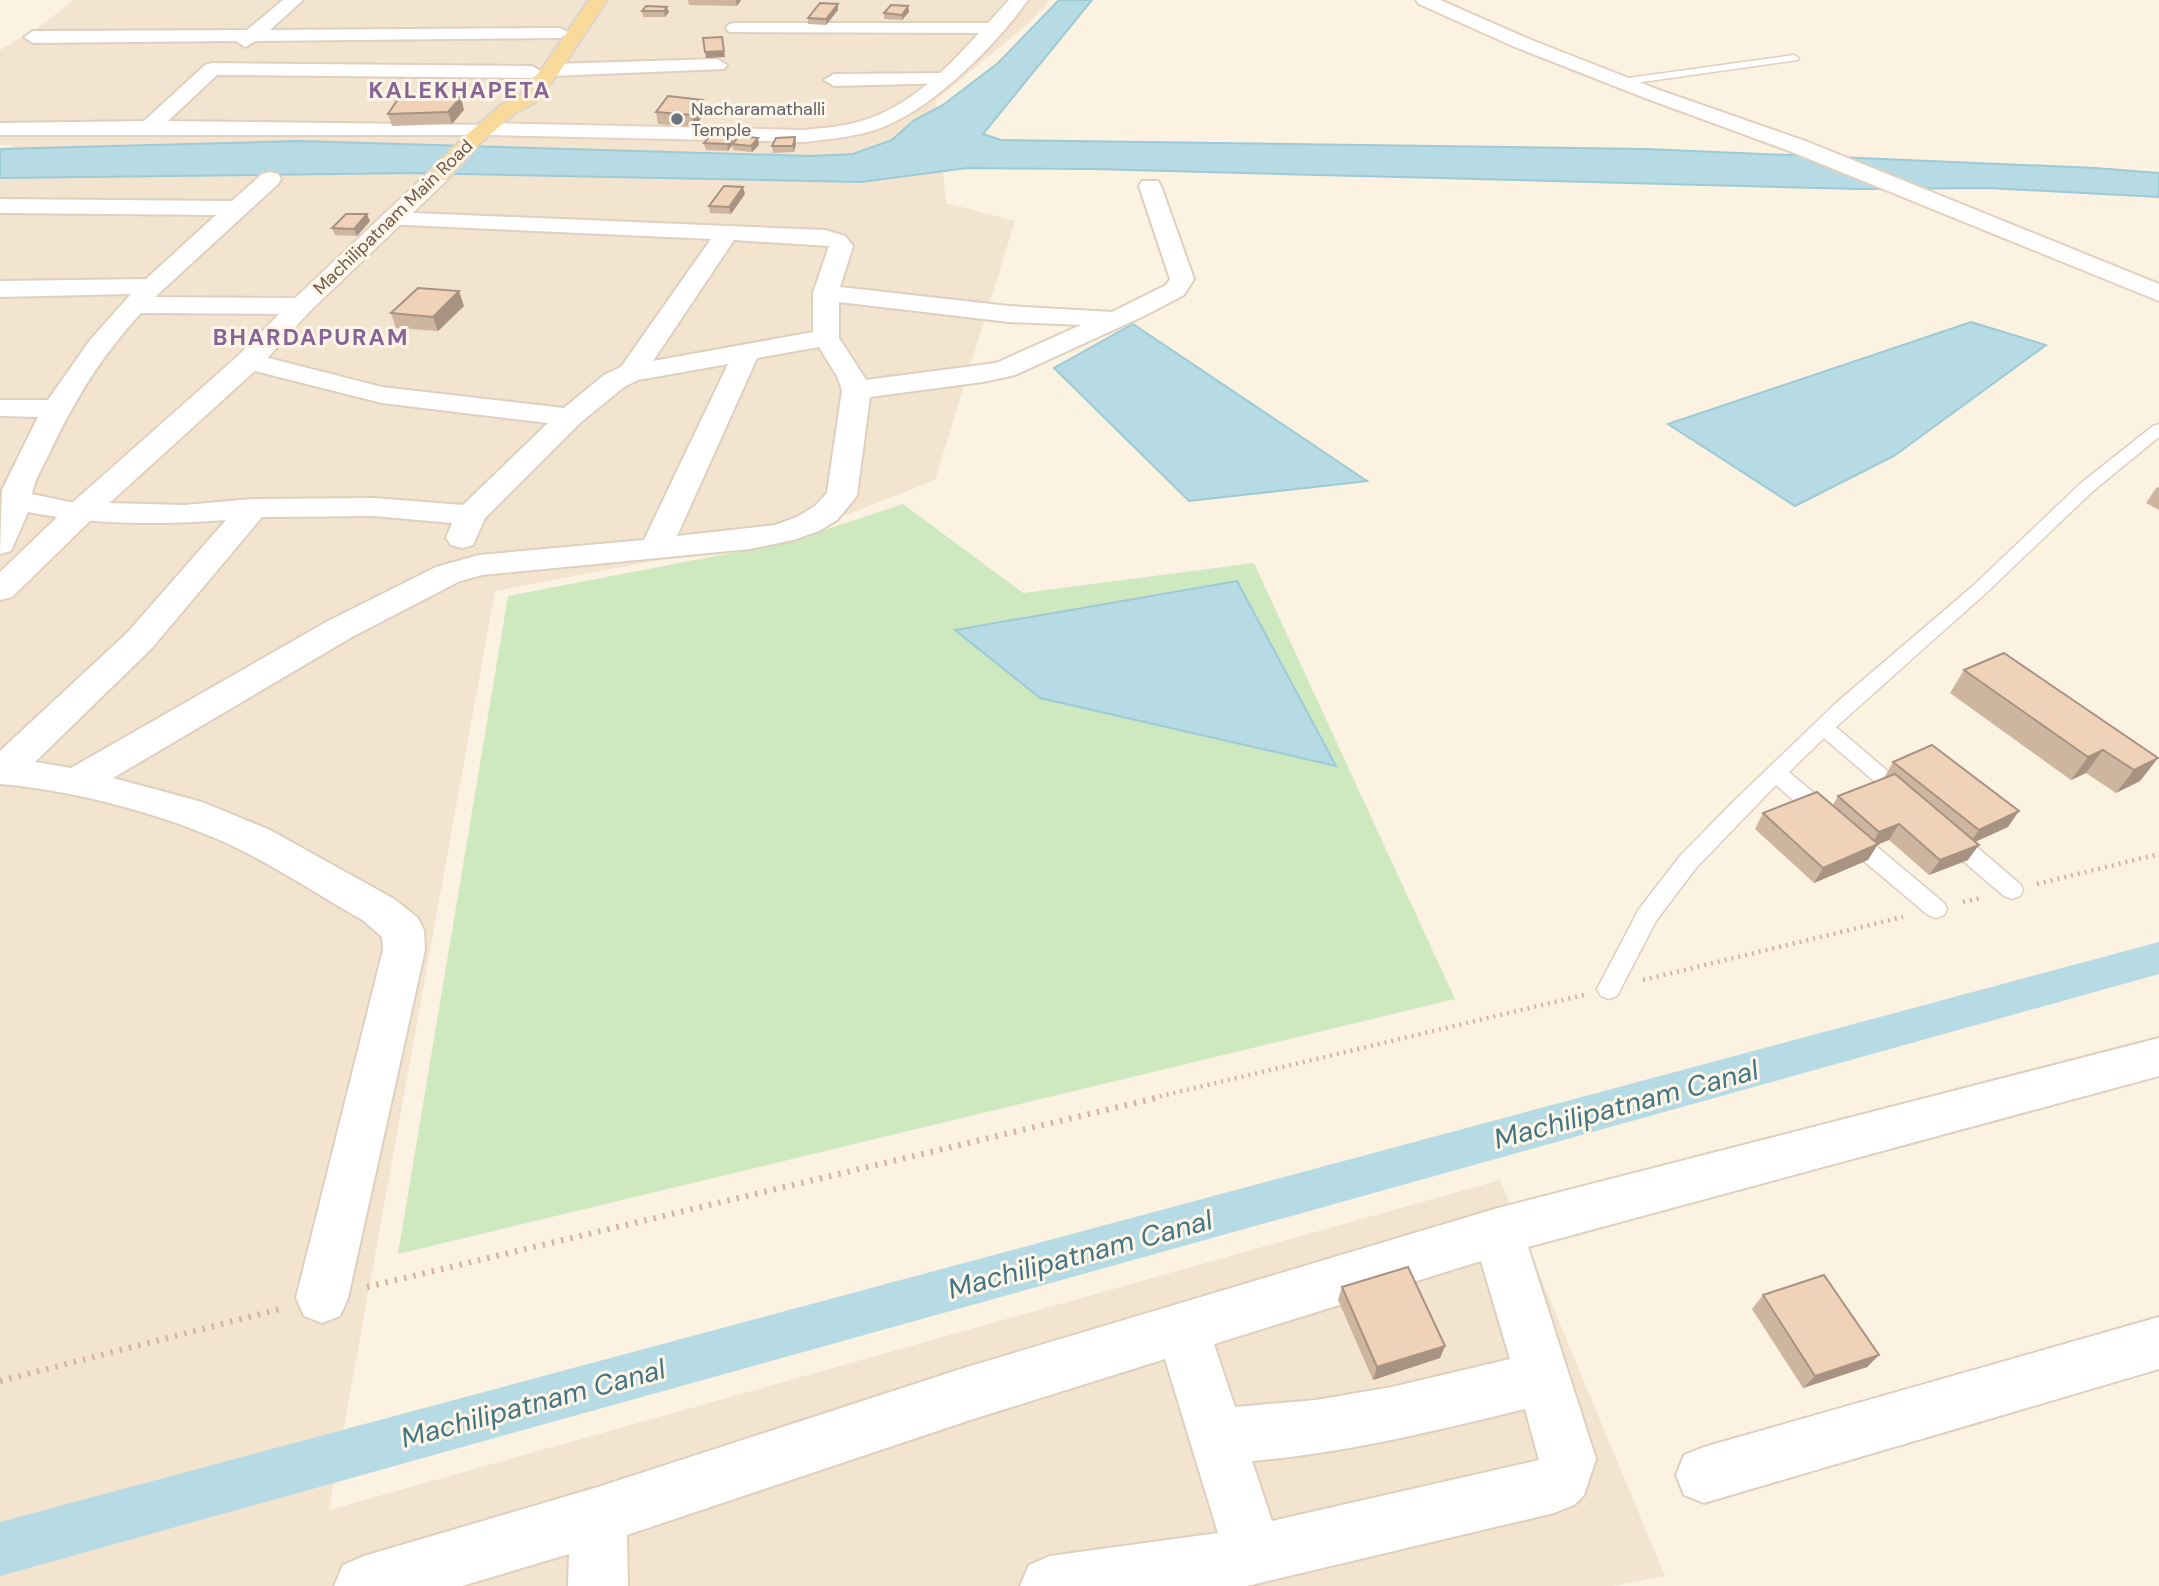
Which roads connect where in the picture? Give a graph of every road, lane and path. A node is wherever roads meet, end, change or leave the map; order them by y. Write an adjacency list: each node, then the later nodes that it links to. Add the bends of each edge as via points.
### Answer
1 (294, 0): 10 (street)
2 (584, 0): 9 (main road)
3 (598, 0): 15 (main road)
4 (1013, 0): 5 (street)
5 (1019, 0): 8 (street, Machilipatnam Main Road)
6 (1426, 0): 18 (street)
7 (735, 28): 8 (street)
8 (993, 28): 16 (street, Machilipatnam Main Road)
9 (560, 33): 10 (street); 15 (main road)
10 (253, 35): 11 (street); 14 (street)
11 (33, 37)
12 (1794, 58): 18 (lane)
13 (717, 65): 15 (street)
14 (212, 69): 15 (street); 19 (street)
15 (541, 71): 21 (main road, via 527,99 508,108)
16 (943, 79): 17 (street); 21 (street, Machilipatnam Main Road, via 900,113 853,130 804,136)
17 (834, 80)
18 (1621, 82): 31 (street, via 1800,147)
19 (149, 127): 20 (street); 21 (street)
20 (0, 129)
21 (478, 135): 22 (main road, Machilipatnam Main Road)
22 (439, 175): 27 (street, Machilipatnam Main Road)
23 (270, 179): 26 (street)
24 (1150, 186): 34 (street, via 1182,279 1175,290)
25 (0, 206): 26 (street)
26 (237, 208): 32 (street)
27 (392, 219): 28 (street); 33 (street, Machilipatnam Main Road)
28 (728, 232): 30 (street, via 837,240 841,246); 38 (street)
29 (0, 289): 32 (street)
30 (826, 293): 34 (street, via 1009,314); 35 (street)
31 (2159, 293)
32 (143, 295): 33 (street); 41 (street, via 80,372)
33 (301, 306): 37 (street, Machilipatnam Main Road)
34 (1116, 320): 39 (street, via 1006,369)
35 (827, 338): 36 (street); 39 (street)
36 (746, 354): 38 (street); 49 (street)
37 (249, 361): 42 (street, via 382,395); 46 (street, Machilipatnam Main Road)
38 (631, 373): 42 (street)
39 (856, 390): 49 (street, via 842,495 826,513 782,533)
40 (0, 408): 41 (street)
41 (57, 409): 44 (street, via 17,490)
42 (570, 417): 47 (street)
43 (2159, 429): 52 (lane, via 2087,487)
44 (18, 500): 46 (street); 48 (street)
45 (253, 508): 46 (street, via 184,514); 47 (street, via 374,507); 53 (street, via 140,640)
46 (72, 510): 51 (street, Machilipatnam Main Road)
47 (471, 515): 50 (street)
48 (0, 544)
49 (656, 548): 50 (street, via 479,565)
50 (448, 574): 55 (street, via 340,629)
51 (0, 590)
52 (1823, 727): 54 (lane); 56 (lane)
53 (1, 771): 55 (street)
54 (1776, 773): 60 (lane); 61 (lane, via 1688,862 1647,915)
55 (76, 782): 64 (street, via 188,813 256,840 379,910 403,930 404,950)
56 (1918, 808)
57 (1939, 827): 59 (lane)
58 (2159, 854): 59 (path)
59 (2012, 890): 60 (path)
60 (1936, 909): 61 (path)
61 (1609, 989): 64 (path)
62 (2159, 1057): 63 (street)
63 (1498, 1232): 65 (street); 67 (street)
64 (322, 1298): 68 (path)
65 (1182, 1328): 69 (street); 71 (street)
66 (2159, 1343): 70 (street)
67 (1542, 1378): 69 (street, via 1316,1428); 72 (street, via 1568,1459 1564,1475 1554,1485)
68 (0, 1381)
69 (1215, 1437): 72 (street)
70 (1704, 1475)
71 (598, 1516): 73 (street); 74 (street)
72 (1254, 1555): 75 (street)
73 (364, 1586)
74 (598, 1586)
75 (1050, 1586)

